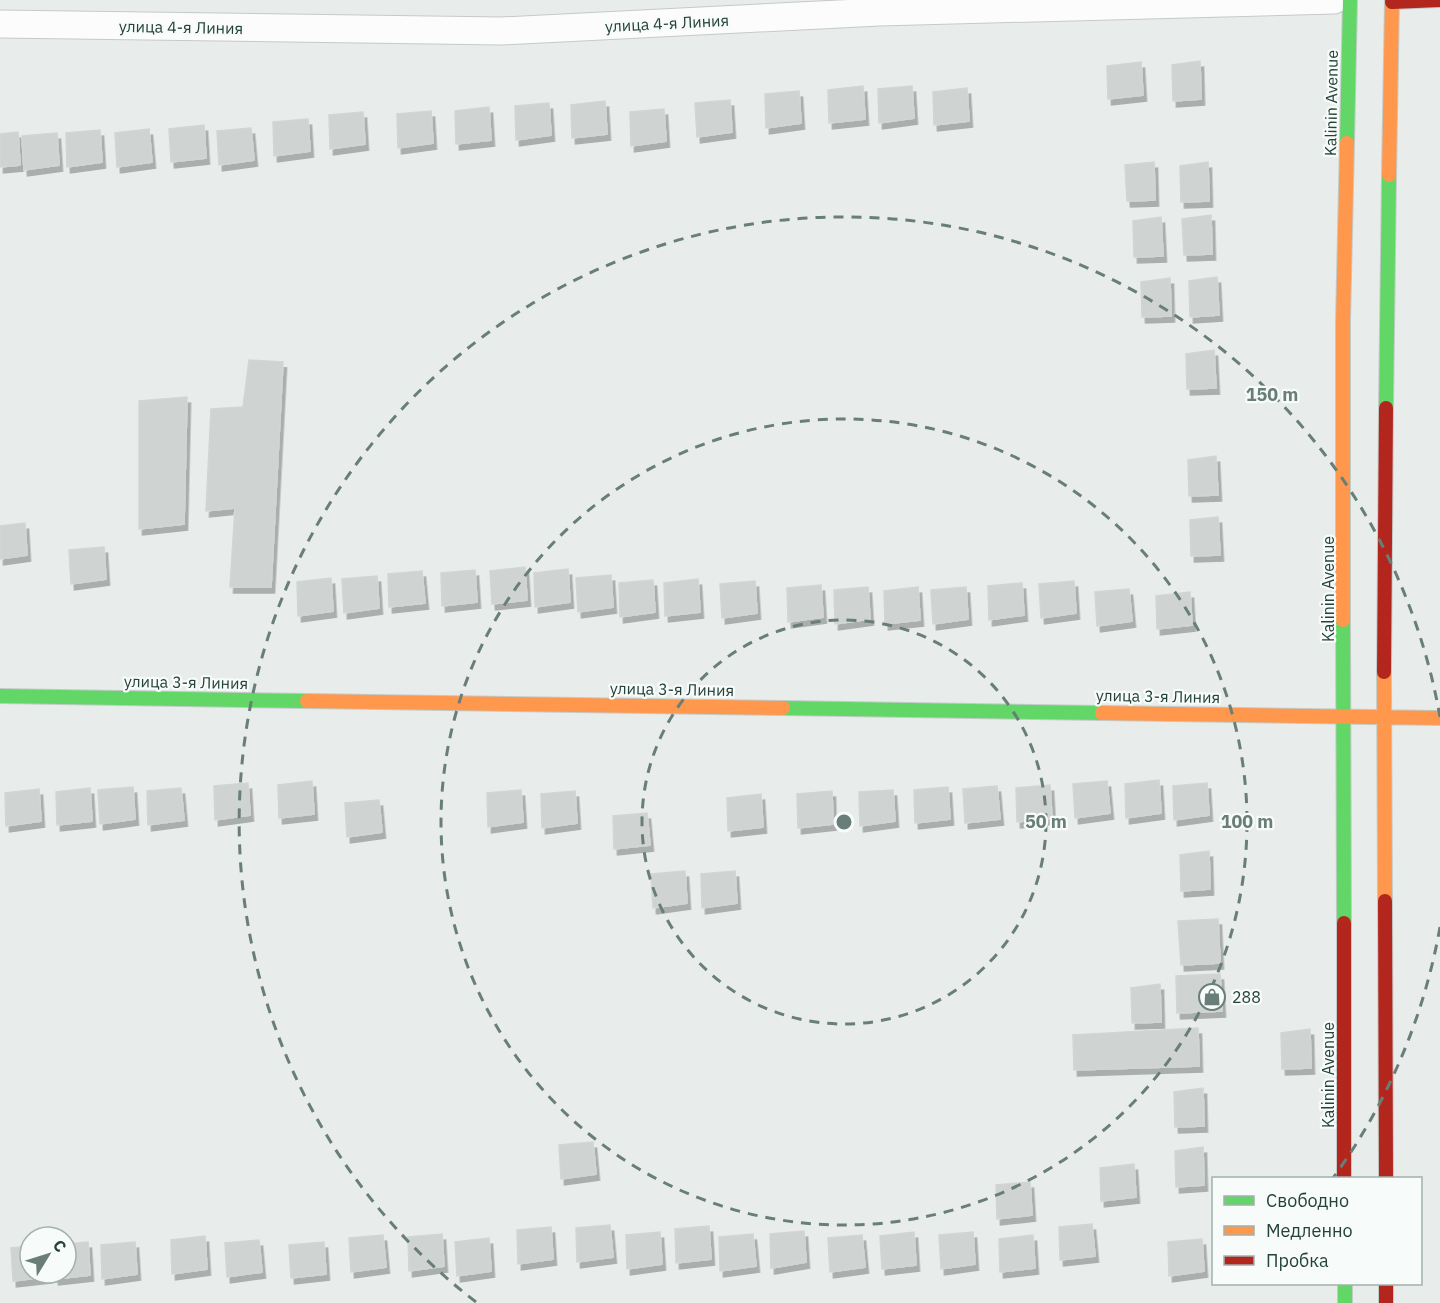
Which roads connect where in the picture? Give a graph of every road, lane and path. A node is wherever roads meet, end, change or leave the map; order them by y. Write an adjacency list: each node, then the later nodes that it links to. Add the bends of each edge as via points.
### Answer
1 (1334, 0): 5 (street, улица 4-я Линия, via 879,12 501,32)
2 (1350, 0): 7 (main road, Kalinin Avenue, via 1343,322)
3 (1440, 0): 4 (main road)
4 (1392, 1): 8 (main road, via 1384,495)
5 (0, 24)
6 (0, 696): 7 (main road, улица 3-я Линия)
7 (1344, 715): 8 (main road, улица 3-я Линия); 10 (main road, Kalinin Avenue)
8 (1386, 718): 9 (main road, улица 3-я Линия); 11 (main road)
9 (1440, 718)
10 (1344, 1177)
11 (1386, 1177)
12 (1345, 1285): 14 (main road)
13 (1386, 1285): 15 (main road)
14 (1345, 1303)
15 (1386, 1303)

